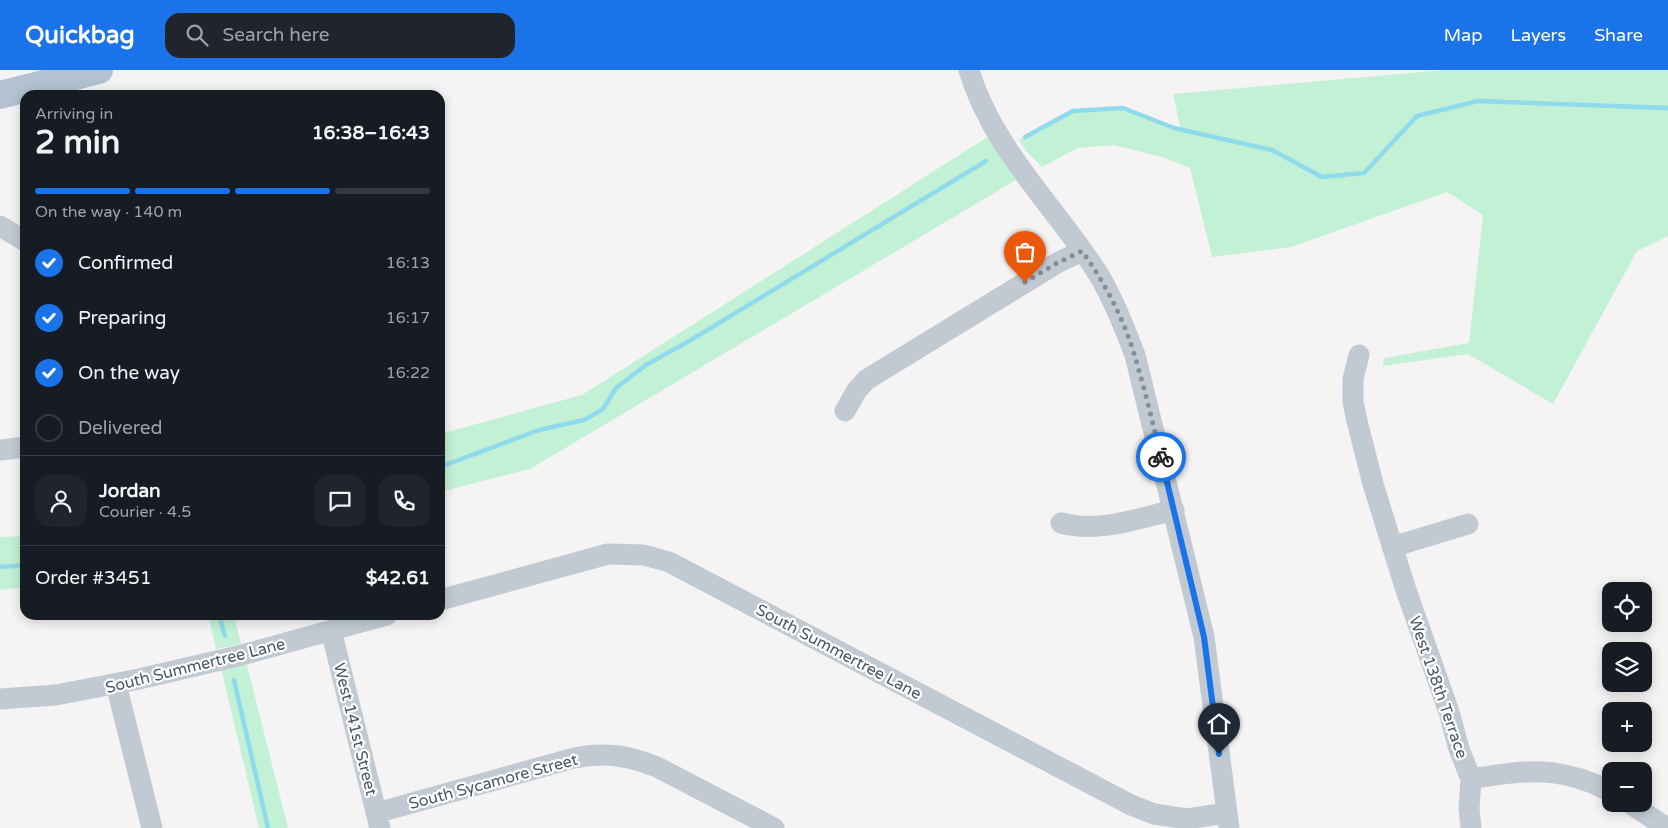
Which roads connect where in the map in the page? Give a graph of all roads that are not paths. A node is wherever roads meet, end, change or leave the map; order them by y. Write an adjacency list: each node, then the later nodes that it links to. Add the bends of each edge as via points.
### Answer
1 (99, 70): 3 (main road)
2 (970, 70): 6 (street, via 996,131)
3 (0, 94)
4 (0, 226): 5 (street)
5 (20, 238)
6 (1082, 251): 8 (street, via 1057,263 866,380); 11 (street, via 1106,288 1135,356)
7 (1359, 355): 14 (street, West 138th Terrace, via 1354,379 1356,421)
8 (845, 411)
9 (20, 447): 10 (street)
10 (0, 450)
11 (1174, 510): 12 (street, via 1093,528); 24 (street, via 1204,637)
12 (1061, 524)
13 (1468, 524): 14 (street)
14 (1392, 548): 20 (street, West 138th Terrace)
15 (445, 599): 24 (street, South Summertree Lane, via 608,554 644,555 669,562 1131,805 1154,814)
16 (368, 620): 17 (street, South Summertree Lane)
17 (331, 630): 18 (street, South Summertree Lane, via 238,656); 23 (street, West 141st Street)
18 (116, 684): 19 (street, South Summertree Lane, via 56,695); 25 (street)
19 (0, 699)
20 (1472, 779): 21 (street, via 1545,771 1574,776); 27 (street, West 138th Terrace)
21 (1602, 787)
22 (1643, 812): 28 (street)
23 (378, 820): 26 (street, South Sycamore Street, via 574,758 617,755 657,767)
24 (1227, 820)
25 (152, 828)
26 (774, 828)
27 (1471, 828)
28 (1667, 828)

